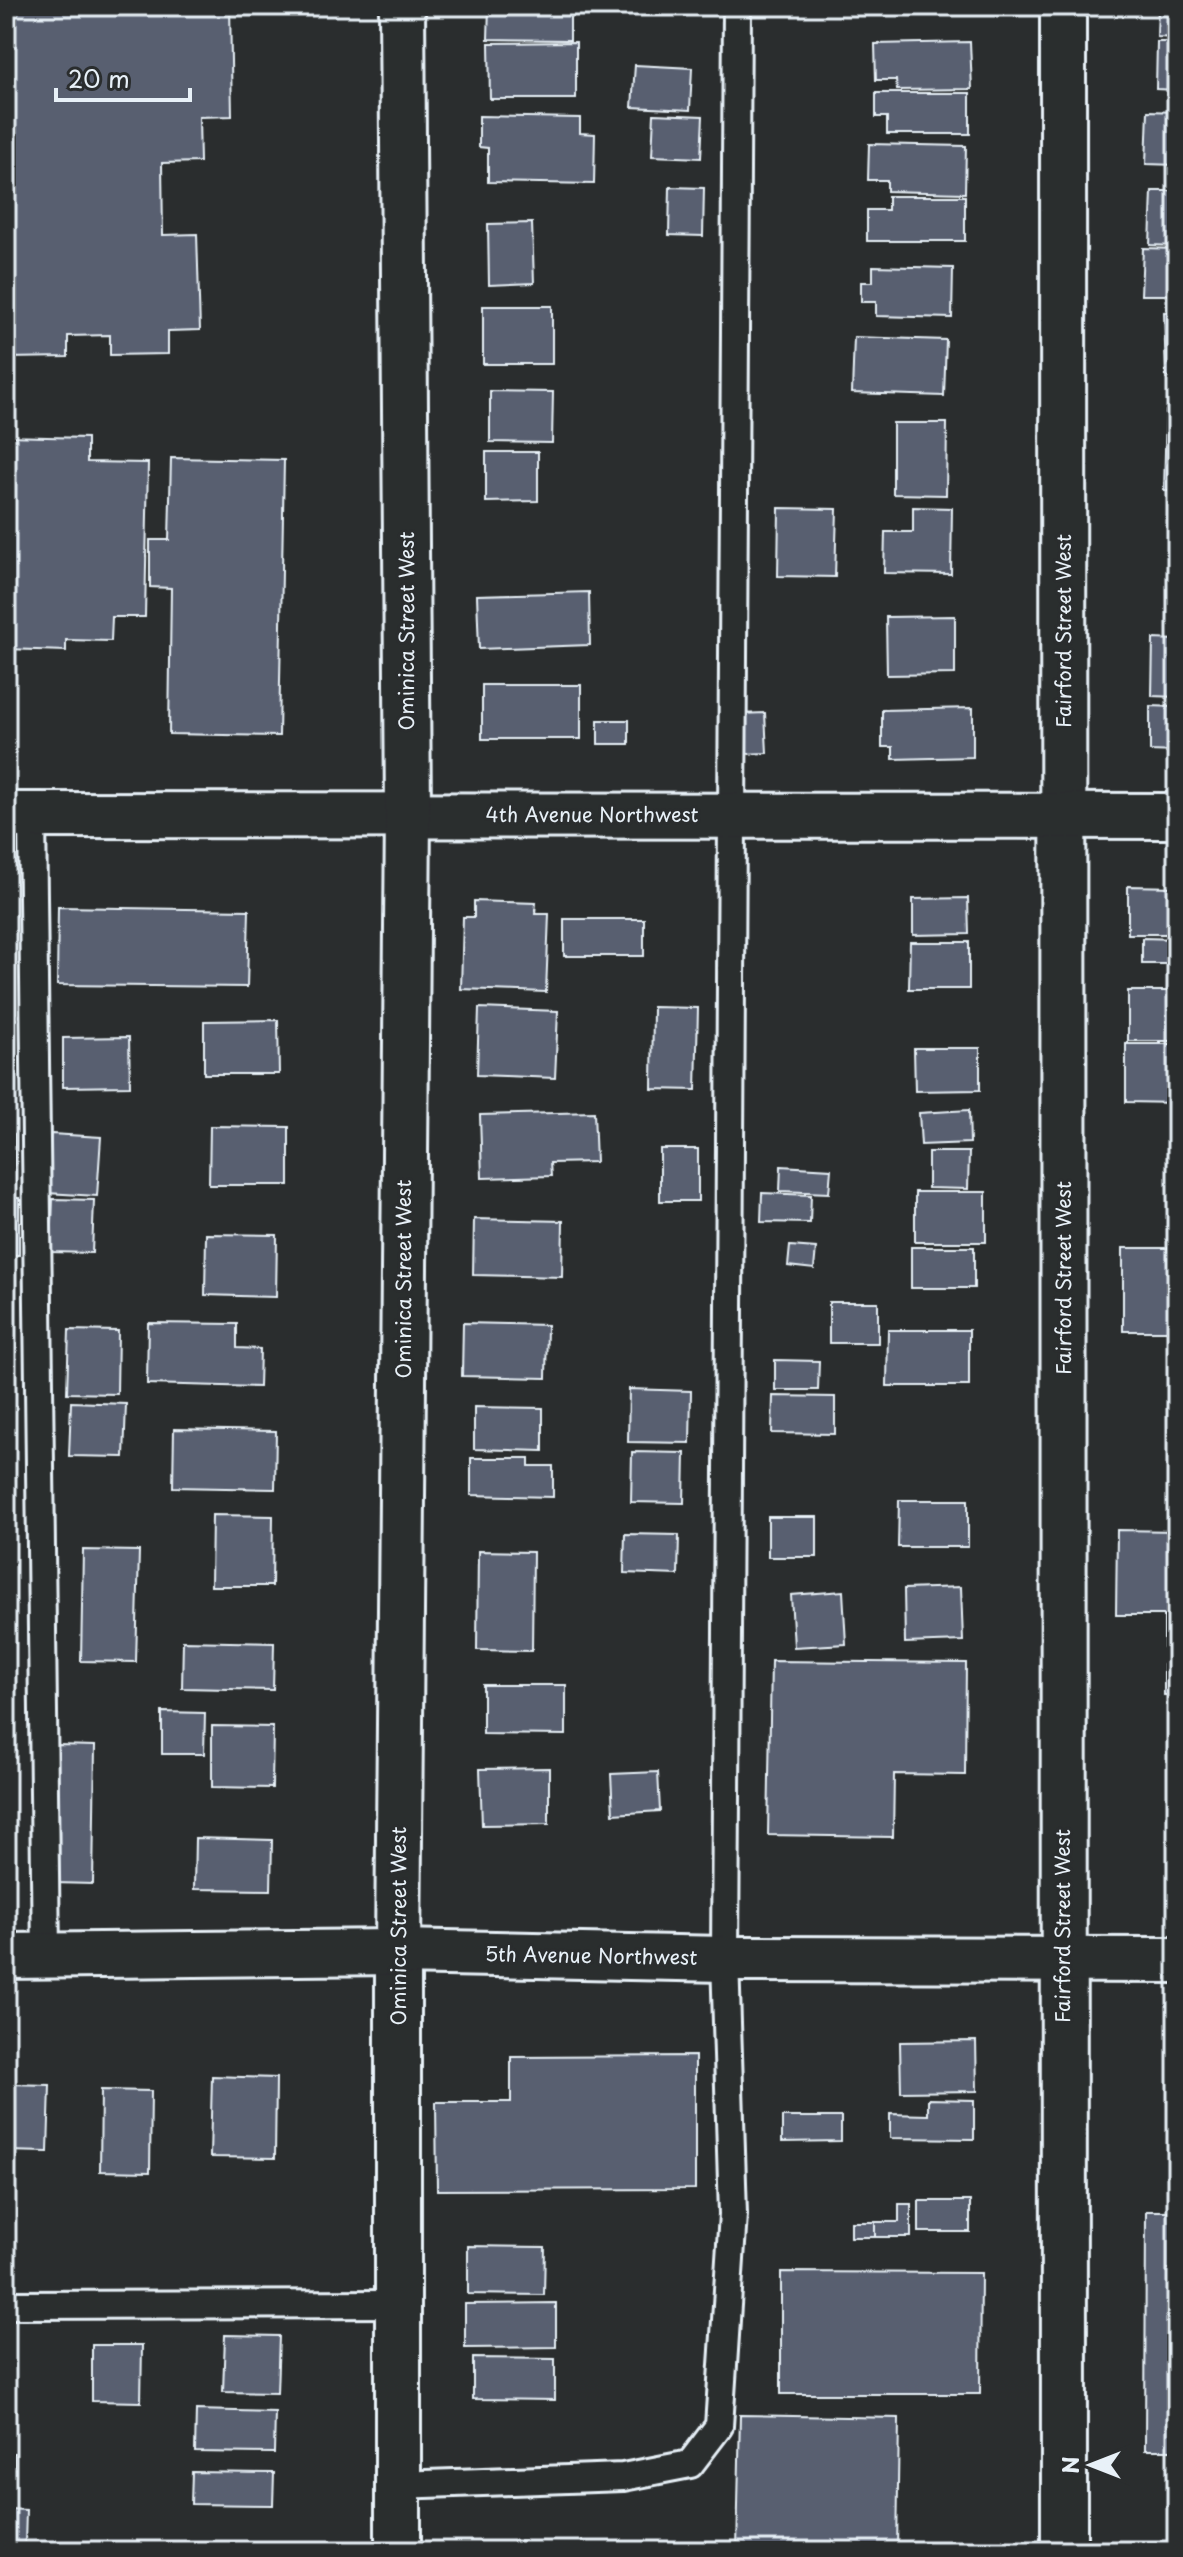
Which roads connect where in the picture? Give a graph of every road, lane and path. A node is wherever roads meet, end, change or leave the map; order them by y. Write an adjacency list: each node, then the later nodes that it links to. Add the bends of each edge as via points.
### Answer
1 (402, 6): 4 (street, Ominica Street West)
2 (737, 6): 7 (lane)
3 (1063, 6): 5 (street, Fairford Street West)
4 (408, 814): 6 (street, 4th Avenue Northwest); 7 (street, 4th Avenue Northwest); 9 (street, Ominica Street West)
5 (1065, 814): 7 (street, 4th Avenue Northwest); 8 (street, 4th Avenue Northwest); 13 (street, Fairford Street West)
6 (19, 815): 10 (lane)
7 (733, 816): 11 (lane)
8 (1177, 816)
9 (398, 1952): 10 (street, 5th Avenue Northwest); 11 (street, 5th Avenue Northwest); 14 (street, Ominica Street West)
10 (26, 1956)
11 (725, 1959): 13 (street, 5th Avenue Northwest); 16 (lane, via 733,2214 719,2426 690,2464 623,2477)
12 (1177, 1960): 13 (street, 5th Avenue Northwest)
13 (1063, 1961): 18 (street, Fairford Street West)
14 (399, 2304): 15 (lane); 16 (street, Ominica Street West)
15 (6, 2305)
16 (397, 2485): 17 (street, Ominica Street West)
17 (398, 2551)
18 (1064, 2551)

